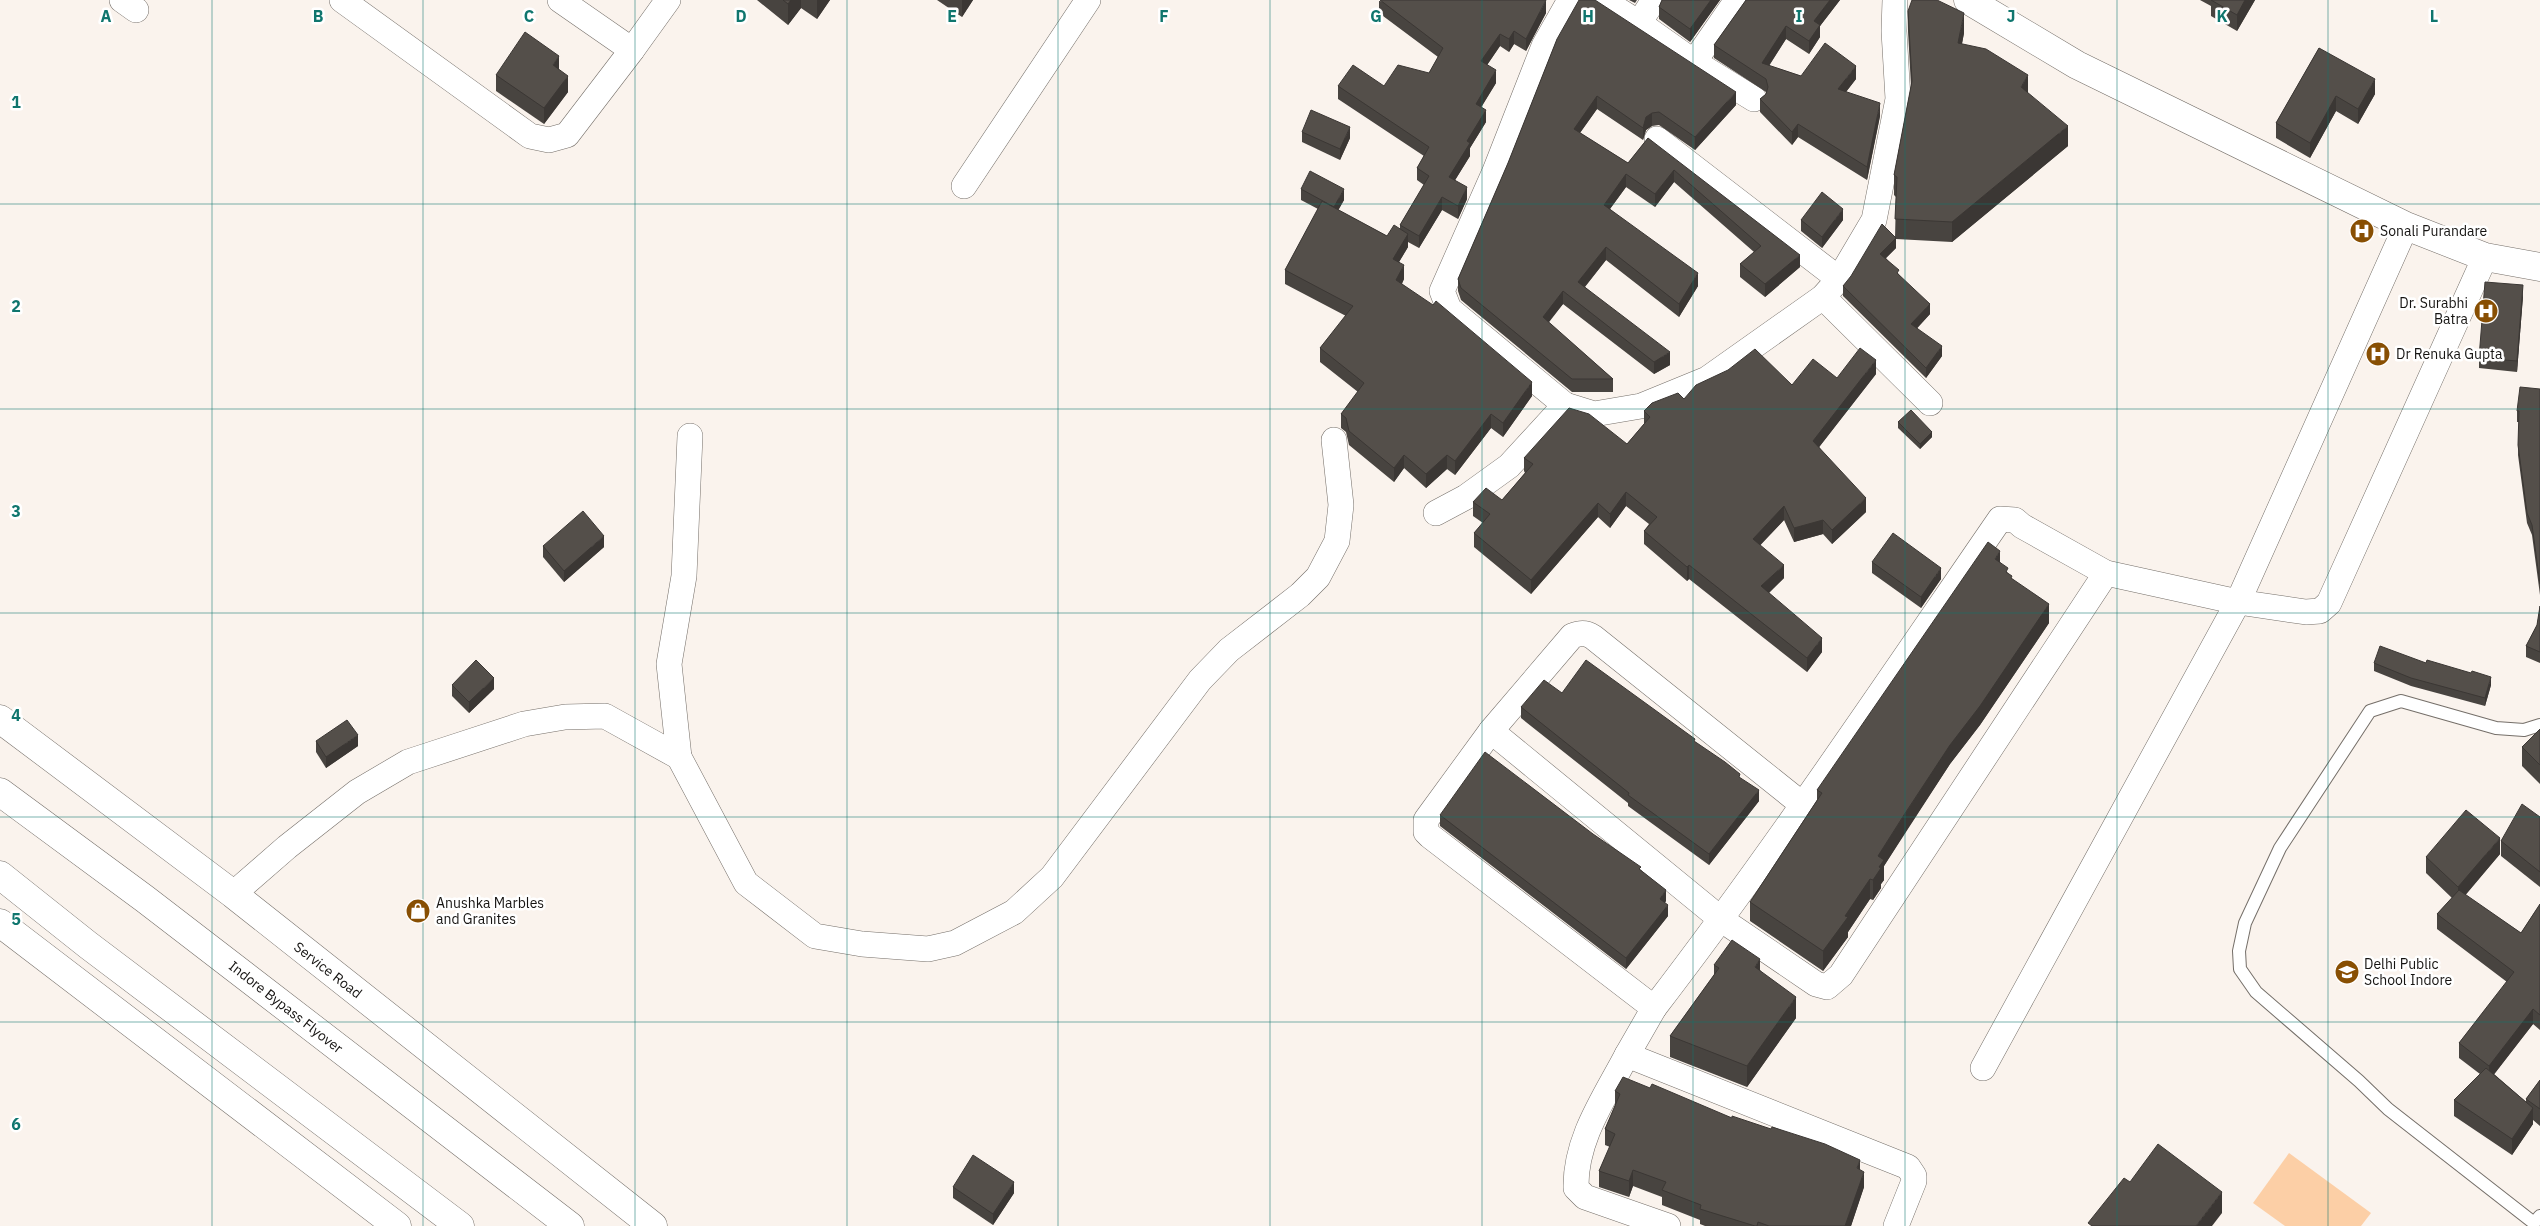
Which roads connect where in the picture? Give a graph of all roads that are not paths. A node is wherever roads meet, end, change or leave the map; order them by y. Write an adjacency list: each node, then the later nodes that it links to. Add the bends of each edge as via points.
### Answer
1 (342, 0): 12 (street, via 530,136 549,140 567,135)
2 (560, 0): 12 (street)
3 (668, 0): 12 (street)
4 (1088, 0): 16 (street)
5 (1570, 0): 22 (street, via 1544,46 1495,171 1442,291 1449,310)
6 (1602, 0): 11 (street)
7 (1654, 0): 11 (street)
8 (1737, 0): 13 (street)
9 (1895, 0): 20 (street, via 1898,99 1874,220)
10 (1968, 0): 17 (main road, via 2077,66)
11 (1639, 23): 13 (street)
12 (632, 50)
13 (1694, 62): 14 (street)
14 (1754, 99)
15 (1657, 139): 20 (street)
16 (964, 186)
17 (2406, 226): 18 (main road); 27 (street)
18 (2485, 257): 19 (main road); 27 (street, via 2329,603 2320,611 2306,612)
19 (2540, 267)
20 (1831, 288): 21 (street); 22 (street, via 1707,379 1641,406 1594,414)
21 (1930, 403)
22 (1565, 405): 25 (street, via 1509,466 1466,497)
23 (690, 436): 31 (street, via 684,576 669,664)
24 (1334, 440): 31 (street, via 1340,505 1337,541 1318,576 1300,595 1229,650 1200,680 1052,878 1014,912 955,943 928,949 862,944 815,936 746,883)
25 (1436, 513)
26 (2106, 574): 27 (street); 33 (street, via 2015,520 2000,519); 36 (street, via 1835,982 1827,987 1816,984)
27 (2238, 602): 40 (street)
28 (0, 719): 35 (main road, Service Road)
29 (2540, 725): 41 (lane, via 2524,730 2496,728 2400,700 2370,711 2280,848 2245,923 2239,951 2240,969 2256,992 2388,1110)
30 (1491, 732): 33 (street, via 1572,636 1587,634); 36 (street); 38 (street, via 1426,820 1426,832)
31 (679, 758): 35 (street, via 605,716 565,717 524,724 408,762 357,792)
32 (0, 792): 44 (main road, Indore Bypass Flyover, via 145,899)
33 (1804, 805): 36 (street)
34 (0, 875): 43 (main road)
35 (233, 894): 45 (main road, Service Road)
36 (1722, 920): 38 (street)
37 (0, 923): 42 (main road)
38 (1654, 1008): 39 (street)
39 (1627, 1055): 46 (street, via 1581,1142 1575,1174 1576,1188 1585,1197); 47 (street, via 1908,1167 1914,1182)
40 (1983, 1068)
41 (2535, 1223)
42 (396, 1226)
43 (460, 1226)
44 (570, 1226)
45 (653, 1226)
46 (1668, 1226)
47 (1896, 1226)

